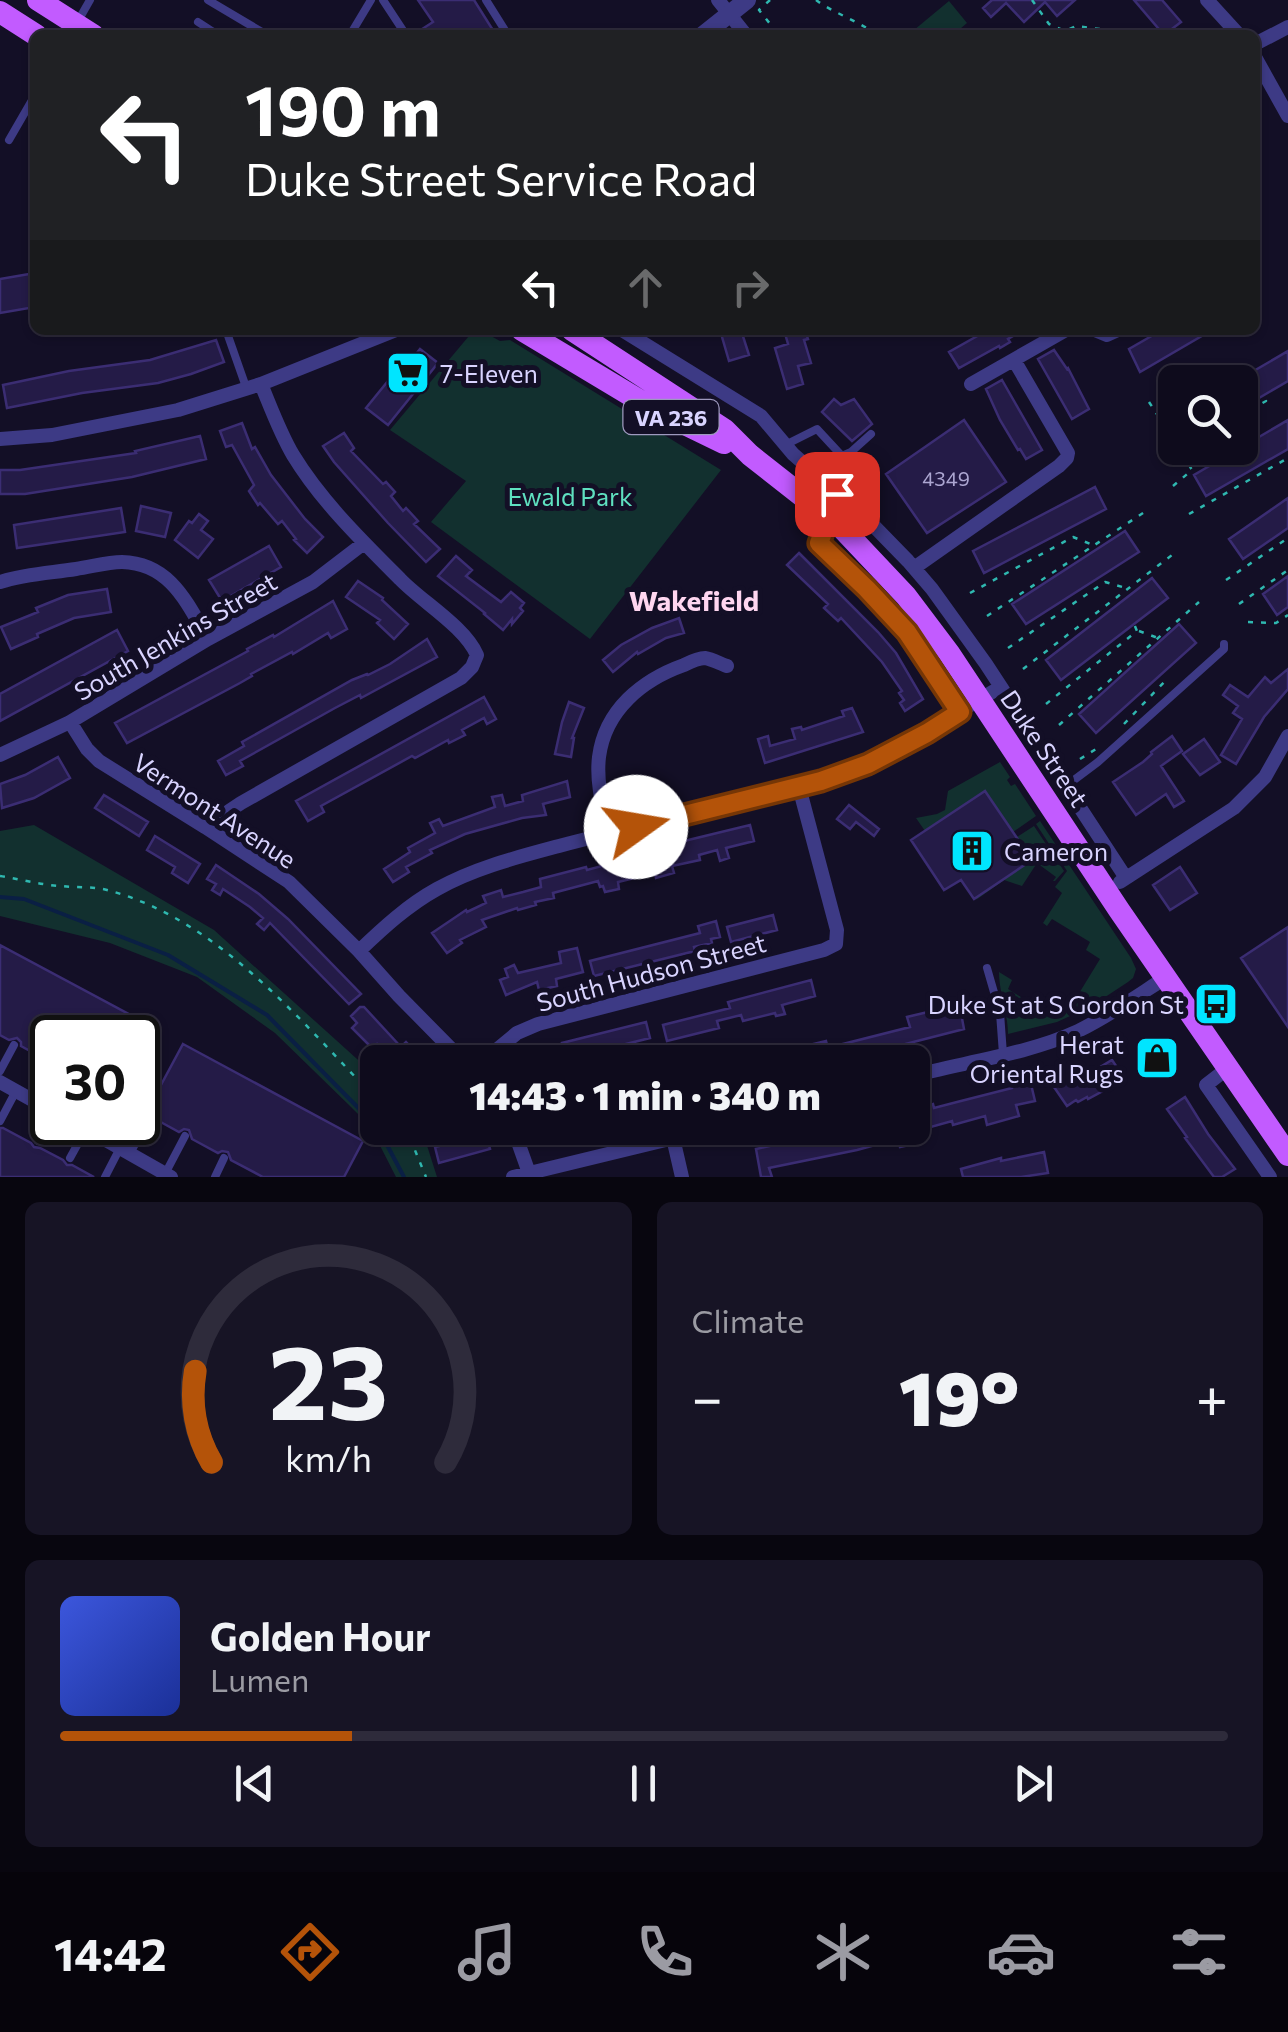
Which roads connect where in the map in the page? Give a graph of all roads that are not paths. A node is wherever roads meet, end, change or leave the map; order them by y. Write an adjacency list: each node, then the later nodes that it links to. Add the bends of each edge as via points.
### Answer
1 (38, 0): 13 (main road)
2 (90, 0): 14 (lane)
3 (208, 0): 16 (lane)
4 (371, 0): 17 (lane)
5 (384, 0): 18 (lane)
6 (486, 0): 19 (lane)
7 (747, 0): 9 (street)
8 (1207, 0): 22 (street)
9 (724, 7): 20 (street); 21 (street)
10 (0, 12): 23 (main road)
11 (198, 22): 15 (lane)
12 (1288, 27): 24 (street)
13 (77, 30)
14 (81, 30)
15 (210, 30)
16 (258, 30)
17 (353, 30)
18 (403, 30)
19 (505, 30)
20 (707, 30)
21 (742, 30)
22 (1234, 30)
23 (30, 31)
24 (1260, 41)
25 (1260, 66): 27 (street)
26 (30, 104): 28 (lane)
27 (1288, 116)
28 (9, 140)
29 (228, 335): 37 (lane)
30 (372, 335): 37 (street)
31 (530, 335): 41 (main road, Duke Street / VA 236, via 652,408)
32 (580, 335): 41 (main road, Duke Street / VA 236, via 725,430)
33 (630, 335): 40 (street, via 760,416)
34 (1057, 335): 35 (street)
35 (1014, 360): 36 (street); 46 (street, via 1067,458)
36 (971, 384)
37 (254, 386): 39 (street, via 130,421); 45 (street, via 300,465)
38 (871, 434): 42 (lane)
39 (0, 439)
40 (786, 445): 42 (lane, via 816,429); 43 (street)
41 (750, 455): 44 (main road, Duke Street / VA 236)
42 (842, 456): 43 (lane)
43 (818, 478): 44 (street)
44 (835, 507): 46 (street, via 870,522); 52 (main road, Duke Street / VA 236, via 949,653)
45 (364, 543): 48 (street, South Jenkins Street, via 314,582); 59 (street, via 472,644 472,666)
46 (914, 568): 51 (street)
47 (0, 582): 48 (street, via 112,562 141,564 169,579)
48 (208, 640): 53 (street, South Jenkins Street)
49 (1224, 644): 57 (lane)
50 (728, 666): 60 (street, via 704,658 669,670 639,687 618,710 600,752 599,791)
51 (1001, 687): 52 (street); 57 (street)
52 (970, 706): 58 (street, via 868,764); 61 (main road, Duke Street / VA 236)
53 (70, 722): 55 (street, South Jenkins Street); 59 (street, Vermont Avenue, via 98,761)
54 (1288, 736): 56 (street)
55 (0, 755)
56 (1281, 763): 61 (street, via 1234,808)
57 (1066, 786): 61 (street)
58 (799, 787): 60 (street); 67 (street, South Hudson Street, via 836,944 538,1024)
59 (206, 827): 62 (street, Vermont Avenue, via 289,882)
60 (609, 833): 62 (street, via 465,875 418,900)
61 (1116, 885): 64 (main road, Duke Street / VA 236)
62 (359, 950): 66 (street, Vermont Avenue)
63 (986, 968): 68 (lane)
64 (1165, 978): 68 (street, via 1075,1032); 69 (main road, Duke Street / VA 236)
65 (14, 1044): 70 (lane)
66 (447, 1045)
67 (503, 1045)
68 (1003, 1054): 71 (street)
69 (1228, 1068): 84 (main road, Duke Street / VA 236); 93 (street, via 1206,1084)
70 (0, 1071)
71 (930, 1072)
72 (0, 1082): 73 (street)
73 (16, 1091): 74 (street); 75 (lane)
74 (30, 1099)
75 (0, 1121)
76 (184, 1136): 88 (lane)
77 (74, 1145): 85 (lane)
78 (114, 1145): 83 (street)
79 (130, 1145): 83 (lane)
80 (520, 1145): 87 (street)
81 (644, 1145): 87 (street)
82 (675, 1145): 92 (street)
83 (125, 1151): 88 (street); 89 (lane)
84 (1288, 1156)
85 (70, 1158)
86 (224, 1158): 90 (lane)
87 (529, 1173): 91 (street)
88 (168, 1175)
89 (104, 1177)
90 (214, 1177)
91 (513, 1177)
92 (682, 1177)
93 (1270, 1177)

